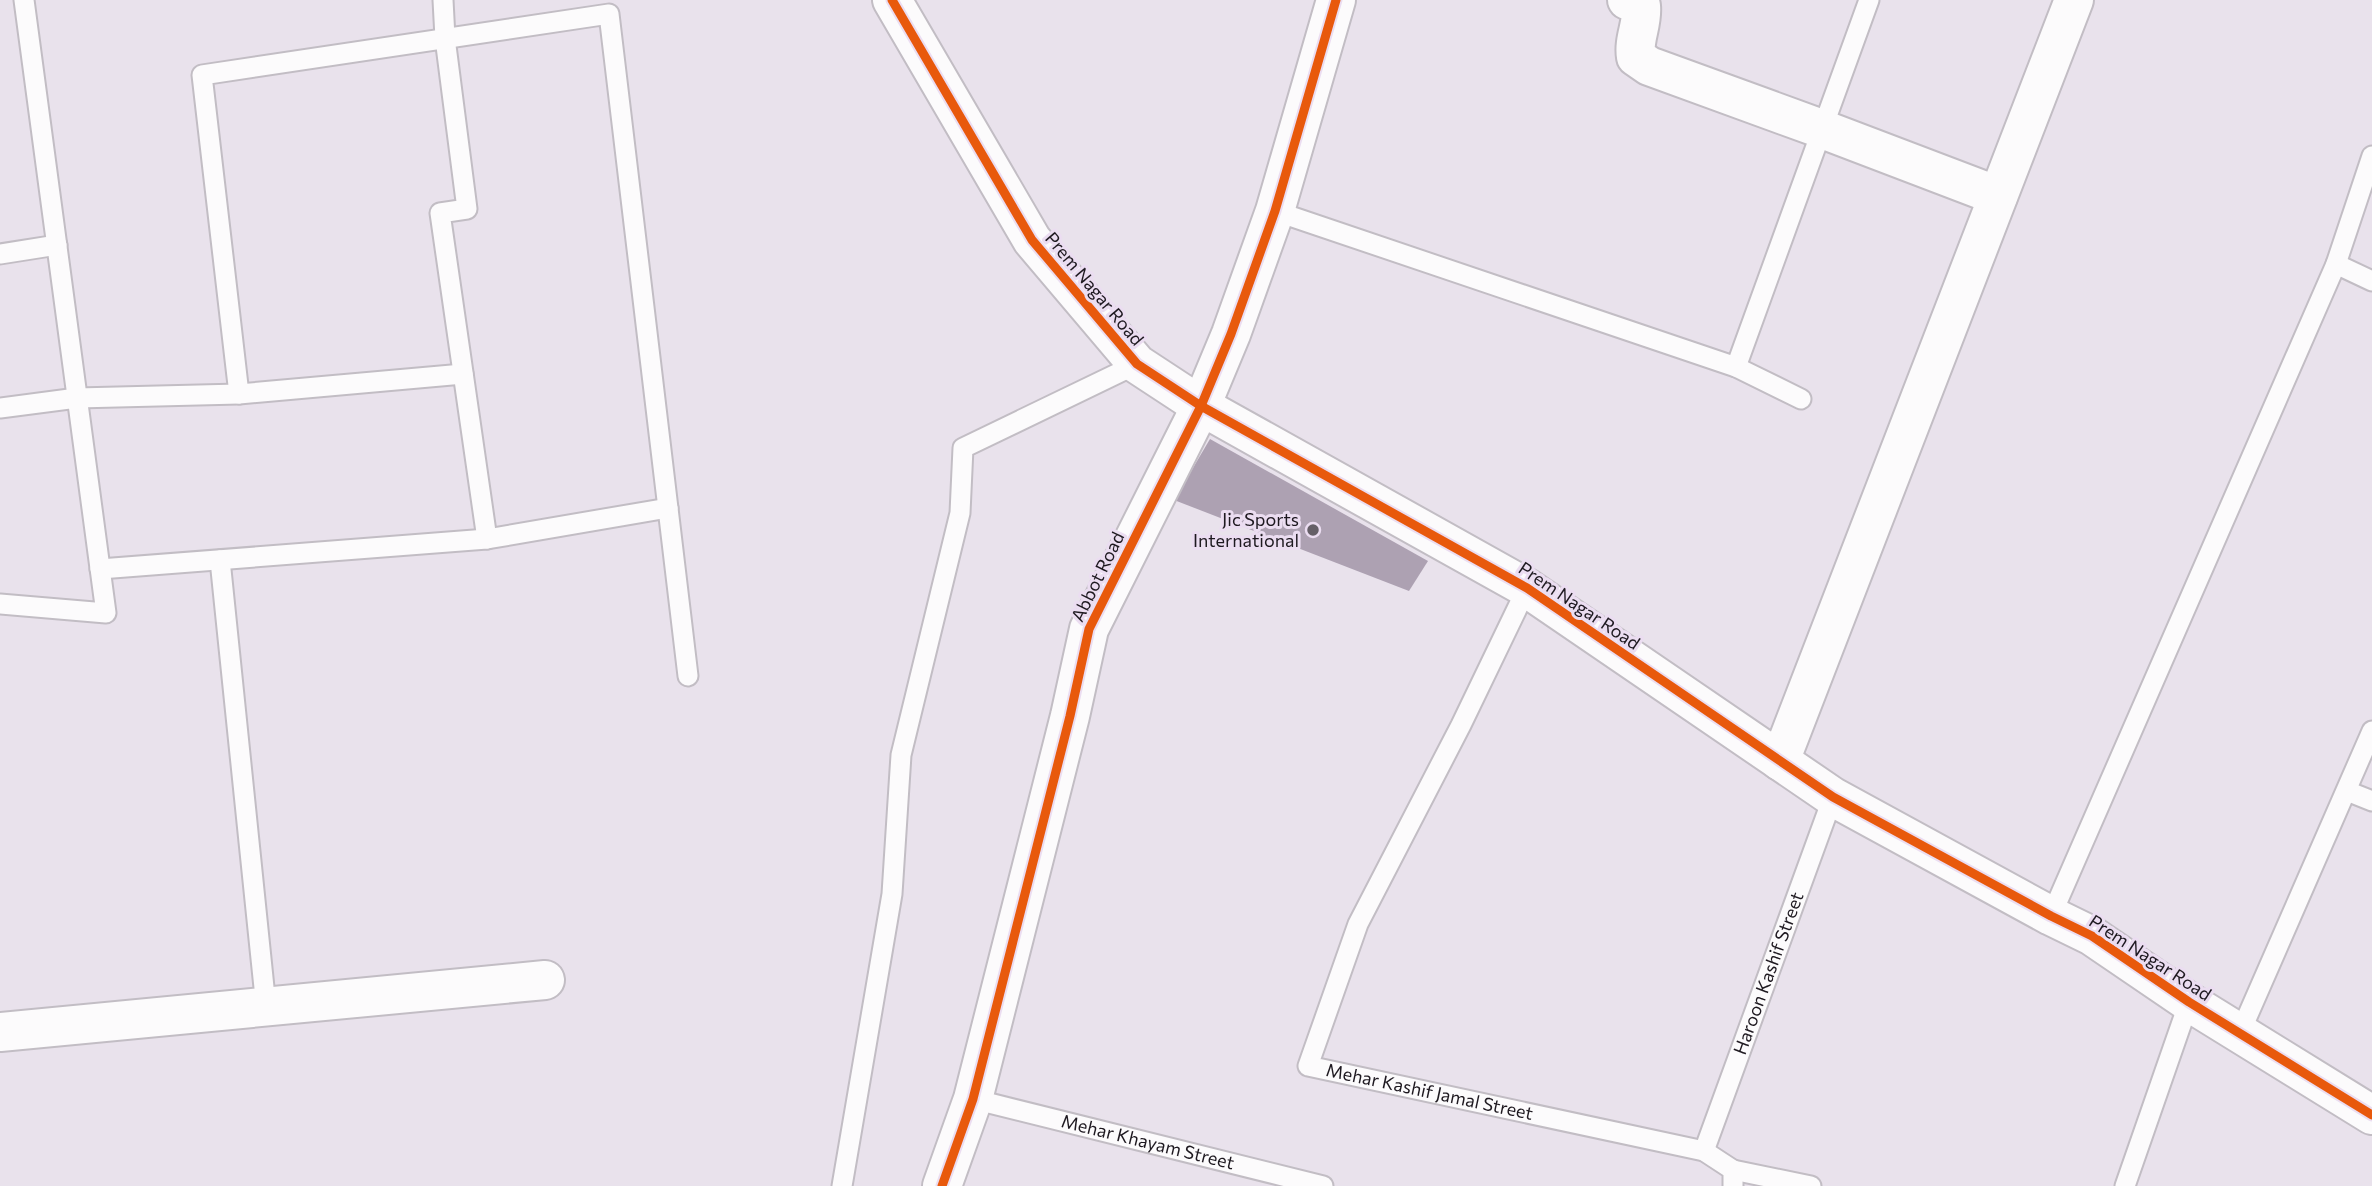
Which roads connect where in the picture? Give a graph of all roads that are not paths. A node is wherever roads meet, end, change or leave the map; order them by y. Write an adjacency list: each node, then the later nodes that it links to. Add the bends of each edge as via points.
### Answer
1 (24, 0): 13 (lane)
2 (443, 0): 8 (lane)
3 (892, 0): 17 (street, Prem Nagar Road, via 1032,240)
4 (1336, 0): 12 (street, Abbot Road)
5 (1627, 0): 9 (street, via 1641,6 1634,45 1636,57 1648,66)
6 (1869, 0): 9 (lane)
7 (2074, 0): 11 (street)
8 (446, 38): 19 (lane, via 467,209 440,213); 20 (lane, via 202,75); 25 (lane, via 609,14)
9 (1822, 129): 11 (street); 18 (lane)
10 (2372, 156): 15 (lane)
11 (1998, 196): 33 (street)
12 (1275, 211): 18 (lane); 23 (street, Abbot Road)
13 (57, 245): 14 (lane); 21 (lane)
14 (0, 254)
15 (2336, 264): 16 (lane); 37 (lane)
16 (2372, 281)
17 (1137, 364): 23 (street, Prem Nagar Road); 47 (lane, via 963,448 960,513 901,755 892,894)
18 (1736, 367): 22 (lane)
19 (463, 374): 20 (lane); 26 (lane)
20 (239, 394): 21 (lane)
21 (78, 398): 24 (lane); 28 (lane)
22 (1801, 399)
23 (1201, 406): 29 (street, Prem Nagar Road); 43 (street, Abbot Road, via 1089,629)
24 (0, 408)
25 (668, 508): 26 (lane); 31 (lane)
26 (487, 539): 27 (lane)
27 (220, 560): 28 (lane); 40 (lane)
28 (100, 569): 30 (lane, via 106,613)
29 (1527, 588): 33 (street, Prem Nagar Road); 45 (lane, Mehar Kashif Jamal Street, via 1358,924 1308,1066)
30 (0, 604)
31 (688, 676)
32 (2372, 731): 34 (lane)
33 (1780, 761): 35 (street, Prem Nagar Road)
34 (2347, 791): 36 (lane); 42 (lane)
35 (1833, 797): 37 (street, Prem Nagar Road); 45 (lane, Haroon Kashif Street)
36 (2372, 801)
37 (2051, 916): 39 (street, Prem Nagar Road, via 2092,936)
38 (545, 979): 40 (street)
39 (2189, 1002): 42 (street, Prem Nagar Road); 51 (lane)
40 (266, 1007): 41 (street)
41 (0, 1032)
42 (2240, 1033): 44 (street, Prem Nagar Road)
43 (974, 1099): 48 (street, Abbot Road); 49 (lane, Mehar Khayam Street)
44 (2372, 1115)
45 (1704, 1151): 46 (lane, Mehar Kashif Jamal Street)
46 (1733, 1178): 50 (lane, Mehar Kashif Jamal Street)
47 (842, 1186)
48 (942, 1186)
49 (1323, 1186)
50 (1811, 1186)
51 (2125, 1186)

